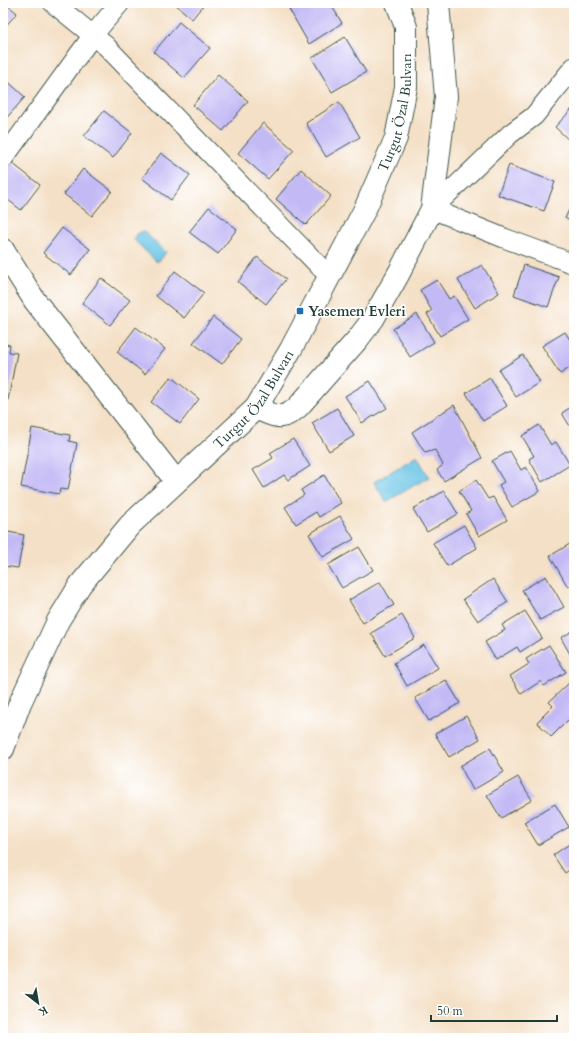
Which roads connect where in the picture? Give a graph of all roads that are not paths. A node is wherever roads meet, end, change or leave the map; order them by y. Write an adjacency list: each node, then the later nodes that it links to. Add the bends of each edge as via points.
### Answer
1 (53, 3): 5 (street)
2 (120, 3): 5 (street)
3 (397, 3): 11 (street, Turgut Özal Bulvarı, via 406,26 406,87 396,138 365,209)
4 (438, 3): 8 (street, via 446,98)
5 (93, 35): 7 (street); 11 (street)
6 (574, 67): 8 (street, via 534,116 510,134)
7 (3, 159)
8 (432, 209): 10 (street); 12 (street, via 399,273 358,340 288,415 278,417)
9 (3, 250): 13 (street, via 35,301)
10 (574, 264)
11 (330, 276): 12 (street, Turgut Özal Bulvarı)
12 (256, 408): 13 (street, Turgut Özal Bulvarı)
13 (176, 481): 14 (street, Turgut Özal Bulvarı, via 130,525 80,585 56,627 20,703)
14 (3, 749)

